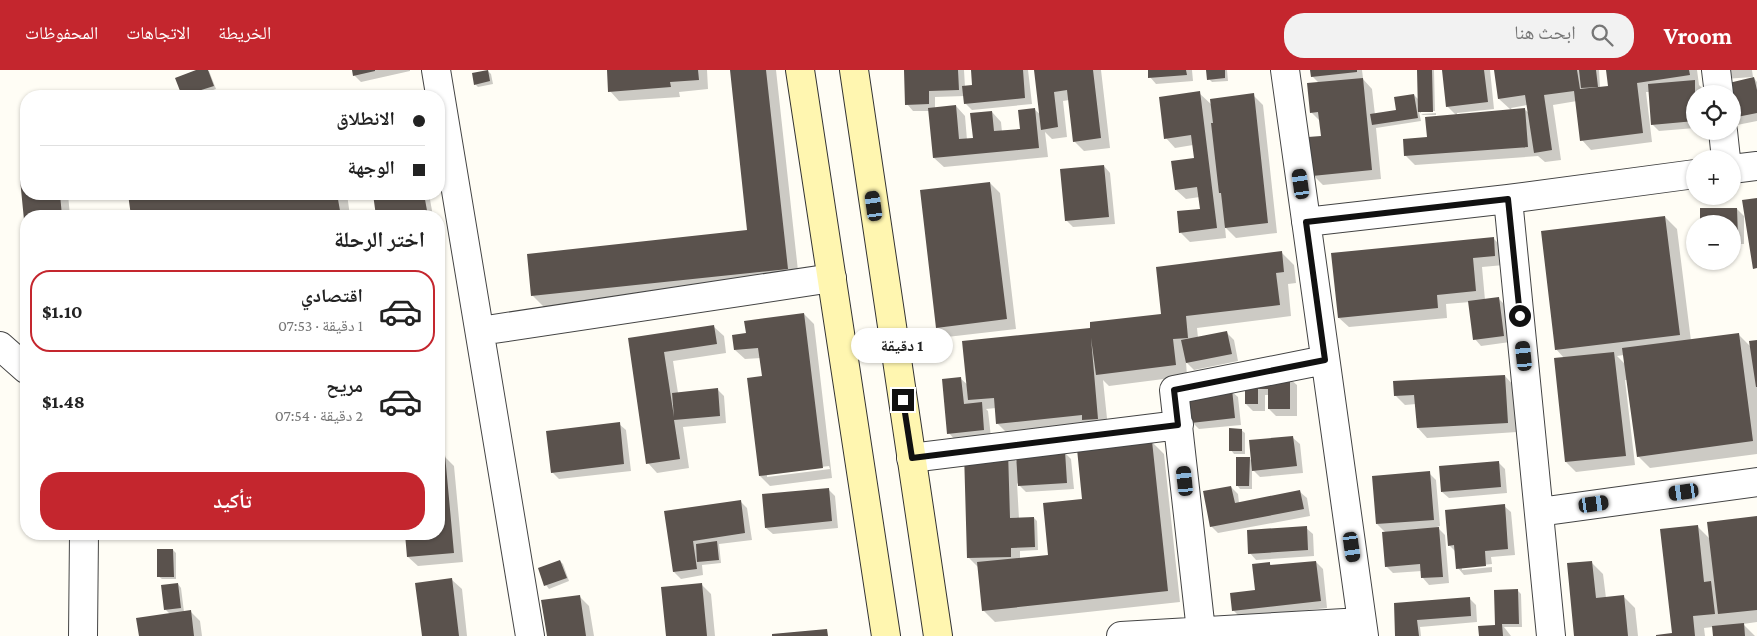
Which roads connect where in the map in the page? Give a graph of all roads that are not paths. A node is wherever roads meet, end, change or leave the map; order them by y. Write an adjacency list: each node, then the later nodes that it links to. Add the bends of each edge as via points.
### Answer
1 (436, 70): 7 (street)
2 (800, 70): 14 (main road)
3 (854, 70): 20 (main road)
4 (1285, 70): 13 (street)
5 (1716, 70): 6 (street)
6 (1717, 85)
7 (439, 90)
8 (445, 123): 15 (street)
9 (1757, 166): 10 (street)
10 (1741, 168)
11 (1686, 175): 12 (street)
12 (1508, 199): 13 (street); 22 (street)
13 (1306, 222): 17 (street)
14 (832, 278): 15 (street); 28 (main road)
15 (480, 331): 27 (street)
16 (0, 346): 18 (street)
17 (1325, 360): 19 (street, via 1174,390); 24 (street)
18 (20, 364)
19 (1178, 425): 20 (street); 25 (street)
20 (912, 458): 29 (main road)
21 (1757, 482): 22 (street)
22 (1539, 512): 31 (street)
23 (84, 540): 26 (street)
24 (1363, 629): 25 (street)
25 (1201, 631): 30 (street)
26 (83, 636)
27 (530, 636)
28 (886, 636)
29 (938, 636)
30 (1120, 636)
31 (1551, 636)

